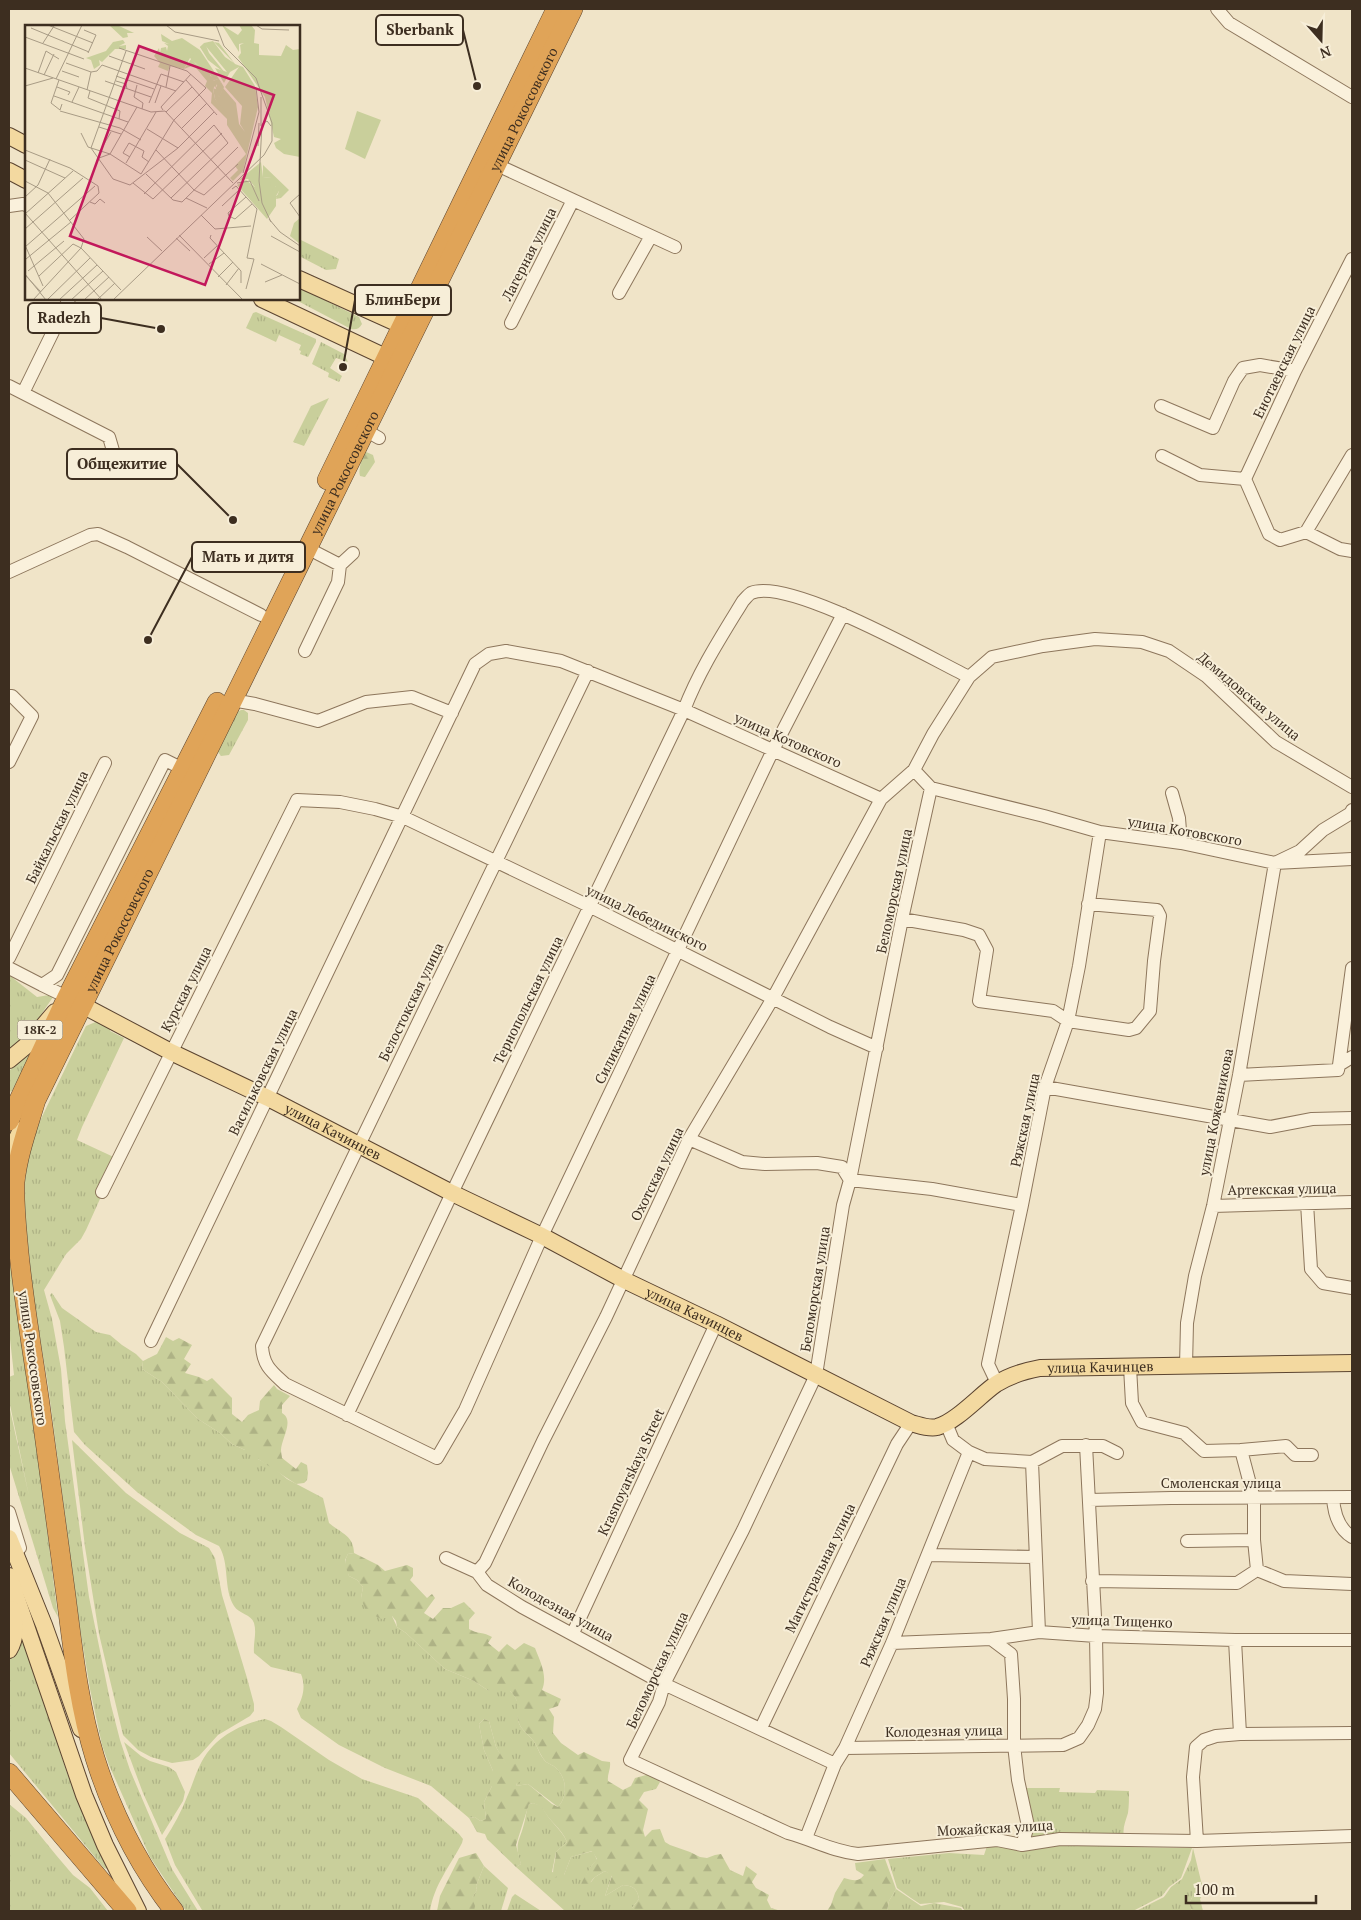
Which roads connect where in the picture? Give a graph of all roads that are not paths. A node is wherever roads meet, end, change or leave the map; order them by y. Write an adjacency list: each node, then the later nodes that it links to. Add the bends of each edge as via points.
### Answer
1 (556, 9): 21 (highway, улица Рокоссовского)
2 (573, 9): 7 (highway, улица Рокоссовского)
3 (1218, 9): 4 (street, via 1229,23)
4 (1352, 97)
5 (9, 136): 6 (main road)
6 (25, 144)
7 (497, 165): 10 (street); 21 (highway, улица Рокоссовского)
8 (9, 171): 9 (main road)
9 (25, 179)
10 (573, 200): 13 (street); 20 (street, Лагерная улица)
11 (25, 205): 12 (street)
12 (9, 206)
13 (651, 236): 14 (street); 17 (street)
14 (674, 247)
15 (1352, 259): 23 (street, Енотаевская улица)
16 (300, 279): 21 (main road)
17 (619, 293)
18 (69, 300): 25 (street)
19 (264, 300): 22 (main road)
20 (510, 322)
21 (408, 328): 22 (highway, улица Рокоссовского)
22 (392, 360): 32 (highway, улица Рокоссовского, via 372,434); 38 (highway, улица Рокоссовского)
23 (1294, 371): 26 (street, via 1260,366 1244,368 1234,381 1212,428); 30 (street, Енотаевская улица)
24 (9, 386): 25 (street)
25 (24, 393): 29 (street, via 109,437 114,454)
26 (1161, 406)
27 (1352, 455): 31 (street)
28 (1162, 456): 30 (street, via 1200,475)
29 (106, 469)
30 (1245, 480): 31 (street, via 1270,534 1280,540)
31 (1306, 532): 33 (street, via 1340,550)
32 (307, 548): 35 (street); 43 (highway, улица Рокоссовского)
33 (1352, 551)
34 (353, 553): 35 (street)
35 (340, 566): 39 (street, via 338,582)
36 (9, 572): 38 (street, via 90,534 98,534)
37 (843, 614): 41 (street); 44 (street, Тернопольская улица, via 791,594 750,593 708,658); 46 (street, Силикатная улица)
38 (262, 615): 49 (highway, улица Рокоссовского)
39 (305, 651)
40 (588, 671): 44 (street, улица Котовского); 45 (street, улица Котовского, via 526,654 506,651 489,654 475,664); 60 (street, Белостокская улица)
41 (969, 678): 50 (street, Демидовская улица); 51 (street, Демидовская улица, via 992,657 1043,646 1095,639 1142,642 1169,651 1199,671 1276,742)
42 (9, 696): 47 (street, via 32,716)
43 (232, 700): 45 (street, via 318,721 366,702 412,697); 72 (highway, улица Рокоссовского)
44 (684, 710): 46 (street, улица Котовского); 63 (street, Тернопольская улица)
45 (452, 713): 56 (street, улица Котовского)
46 (773, 750): 54 (street, улица Котовского); 65 (street, Силикатная улица)
47 (9, 762)
48 (105, 763): 66 (street, Байкальская улица)
49 (183, 769): 69 (street, via 165,760 58,974); 70 (highway, улица Рокоссовского)
50 (914, 770): 52 (street); 54 (street)
51 (1352, 787)
52 (931, 788): 57 (street, улица Котовского); 64 (street, Беломорская улица)
53 (1172, 793): 58 (street, via 1180,818)
54 (881, 799): 71 (street, Охотская улица)
55 (1352, 810): 61 (street, via 1300,851)
56 (403, 817): 60 (street, улица Лебединского); 75 (street, Курская улица, via 340,802 297,800); 81 (street, Васильковская улица)
57 (1100, 832): 58 (street, улица Котовского); 62 (street, Ряжская улица)
58 (1181, 844): 61 (street, улица Котовского)
59 (1352, 859): 61 (street, улица Котовского)
60 (496, 861): 63 (street, улица Лебединского); 87 (street, Белостокская улица)
61 (1275, 863): 79 (street, улица Кожевникова)
62 (1088, 904): 73 (street, Ряжская улица); 73 (street, via 1157,910 1160,916 1150,1011 1136,1028 1129,1030)
63 (589, 906): 65 (street, улица Лебединского); 91 (street, Тернопольская улица)
64 (902, 919): 73 (street, via 978,935 987,950 979,1001 1053,1011); 74 (street, Беломорская улица)
65 (679, 950): 71 (street, улица Лебединского); 96 (street, Силикатная улица)
66 (9, 958)
67 (9, 968): 69 (street)
68 (1352, 968): 78 (street)
69 (42, 985): 70 (street, улица Качинцев)
70 (68, 997): 72 (street, улица Качинцев); 77 (main road, 18К-2); 85 (highway, улица Рокоссовского)
71 (773, 998): 74 (street, улица Лебединского); 86 (street, Охотская улица)
72 (84, 1006): 75 (main road, улица Качинцев); 82 (highway, улица Рокоссовского)
73 (1068, 1022): 80 (street, Ряжская улица)
74 (877, 1048): 89 (street, Беломорская улица)
75 (171, 1052): 81 (main road, улица Качинцев); 90 (street, Курская улица)
76 (1352, 1057): 78 (street)
77 (9, 1060)
78 (1339, 1065): 79 (street, via 1338,1070)
79 (1239, 1075): 84 (street, улица Кожевникова)
80 (1045, 1087): 84 (street); 94 (street, Ряжская улица)
81 (268, 1098): 87 (main road, улица Качинцев); 100 (street, Васильковская улица)
82 (36, 1100): 88 (main road); 151 (highway, улица Рокоссовского, via 18,1162 15,1218 24,1305 75,1664 85,1721)
83 (1352, 1118): 84 (street, via 1312,1119 1270,1127)
84 (1230, 1120): 95 (street, улица Кожевникова)
85 (9, 1121)
86 (689, 1138): 89 (street, via 742,1162 817,1163 842,1167); 97 (street, Охотская улица)
87 (358, 1144): 91 (main road, улица Качинцев); 106 (street, Белостокская улица, via 262,1346 262,1358 285,1384)
88 (9, 1154)
89 (850, 1180): 94 (street, via 932,1189); 104 (street, Беломорская улица)
90 (102, 1192)
91 (452, 1192): 96 (main road, улица Качинцев); 106 (street, Тернопольская улица)
92 (1352, 1202): 93 (street, Артекская улица)
93 (1307, 1203): 95 (street, Артекская улица); 98 (street, via 1311,1269 1323,1283)
94 (1022, 1205): 105 (street, Ряжская улица, via 988,1364)
95 (1213, 1206): 103 (street, улица Кожевникова, via 1187,1323)
96 (542, 1236): 97 (main road, улица Качинцев); 106 (street, Силикатная улица, via 466,1410 437,1458)
97 (624, 1280): 99 (main road, улица Качинцев); 128 (street, Охотская улица, via 485,1564)
98 (1352, 1288)
99 (716, 1324): 104 (main road, улица Качинцев); 135 (street, Krasnoyarskaya Street)
100 (151, 1341)
101 (1352, 1363): 103 (main road, улица Качинцев)
102 (1130, 1366): 103 (main road, улица Качинцев); 105 (main road, улица Качинцев, via 1040,1368 1018,1372); 110 (street, via 1132,1403 1142,1422 1184,1433 1204,1451)
103 (1186, 1366)
104 (816, 1375): 107 (main road, улица Качинцев); 142 (street, Беломорская улица)
105 (997, 1383): 108 (main road, улица Качинцев)
106 (346, 1415)
107 (911, 1423): 108 (main road, улица Качинцев, via 936,1427); 143 (street, Магистральная улица, via 897,1444)
108 (946, 1423): 111 (street, via 952,1440)
109 (1086, 1445): 112 (street, via 1103,1446); 114 (street, via 1062,1446); 118 (street, Колодезная улица)
110 (1241, 1450): 113 (street, via 1286,1446 1295,1455); 117 (street)
111 (970, 1452): 114 (street, via 985,1460); 124 (street, Ряжская улица)
112 (1116, 1453)
113 (1312, 1455)
114 (1032, 1462): 125 (street)
115 (1352, 1497): 116 (street, Смоленская улица)
116 (1332, 1498): 117 (street, Смоленская улица); 120 (street, via 1339,1524)
117 (1254, 1499): 118 (street, Смоленская улица); 122 (street)
118 (1089, 1500): 130 (street, Колодезная улица)
119 (9, 1512): 133 (street)
120 (1352, 1537)
121 (9, 1538): 133 (main road)
122 (1254, 1540): 123 (street); 127 (street)
123 (1187, 1541)
124 (929, 1555): 125 (street); 140 (street, Ряжская улица)
125 (1036, 1557): 134 (street)
126 (446, 1558): 128 (street, Колодезная улица)
127 (1257, 1570): 130 (street, via 1237,1582); 131 (street, via 1284,1581)
128 (478, 1572): 135 (street, Колодезная улица, via 487,1585)
129 (9, 1576): 157 (main road, via 84,1795)
130 (1092, 1582): 136 (street, Колодезная улица)
131 (1352, 1584)
132 (9, 1595): 141 (main road, via 15,1629)
133 (44, 1625): 151 (main road, via 78,1722)
134 (1039, 1632): 136 (street, улица Тищенко); 137 (street, улица Тищенко)
135 (574, 1633): 142 (street, Колодезная улица)
136 (1096, 1636): 138 (street, улица Тищенко); 146 (street, Колодезная улица, via 1095,1709 1079,1738 1063,1744)
137 (991, 1638): 140 (street, улица Тищенко); 146 (street, via 1012,1654)
138 (1235, 1640): 139 (street, улица Тищенко); 145 (street)
139 (1352, 1640)
140 (892, 1642): 147 (street, Ряжская улица)
141 (9, 1650)
142 (664, 1684): 143 (street, Колодезная улица); 148 (street, Беломорская улица, via 659,1702)
143 (761, 1728): 149 (street, Колодезная улица)
144 (1352, 1733): 145 (street)
145 (1240, 1734): 154 (street, via 1216,1736 1196,1747 1193,1777)
146 (1014, 1745): 147 (street, Колодезная улица); 155 (street, via 1028,1826)
147 (845, 1748): 149 (street, Ряжская улица)
148 (630, 1760): 153 (street, Можайская улица, via 788,1833)
149 (835, 1764): 153 (street, Ряжская улица)
150 (9, 1773): 156 (highway)
151 (107, 1791): 158 (highway, улица Рокоссовского)
152 (1352, 1836): 154 (street, Можайская улица)
153 (806, 1838): 155 (street, Можайская улица, via 839,1852 858,1854 998,1840)
154 (1197, 1841): 155 (street, Можайская улица, via 1060,1840)
155 (1022, 1844)
156 (127, 1911)
157 (138, 1911)
158 (167, 1911)

